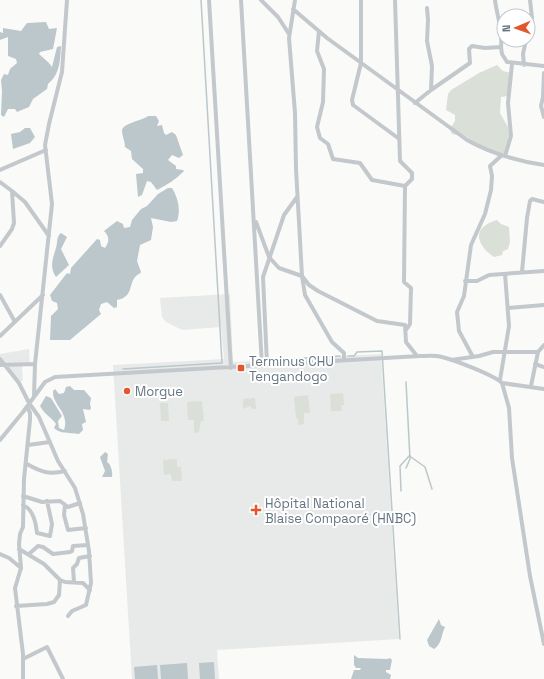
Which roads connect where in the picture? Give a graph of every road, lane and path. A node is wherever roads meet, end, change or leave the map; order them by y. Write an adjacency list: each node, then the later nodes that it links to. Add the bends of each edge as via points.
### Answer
1 (67, 0): 25 (street, via 62,72 48,124)
2 (209, 0): 63 (street)
3 (241, 0): 34 (street)
4 (261, 0): 11 (street)
5 (295, 0): 9 (street)
6 (360, 0): 15 (street)
7 (395, 0): 21 (street)
8 (427, 8): 20 (street, via 427,41 432,66)
9 (293, 9): 10 (street); 11 (street)
10 (319, 31): 15 (street); 30 (street, via 317,51 324,68 324,102 317,127 320,138 328,144 333,159 360,163 372,180)
11 (289, 34): 32 (street, via 295,113)
12 (496, 47): 20 (street, via 470,46 470,63)
13 (501, 48): 16 (street, via 504,59)
14 (524, 48): 17 (street)
15 (361, 63): 21 (street); 24 (street, via 353,105)
16 (512, 64): 17 (street); 26 (street, via 508,103 511,136)
17 (524, 65): 18 (street)
18 (544, 66)
19 (544, 73): 23 (street, via 541,106)
20 (431, 90): 22 (street)
21 (398, 91): 22 (street); 24 (street)
22 (415, 103): 26 (street, via 467,140)
23 (544, 117)
24 (398, 138): 30 (street, via 400,161 412,173 412,180)
25 (46, 150): 28 (street); 35 (street, via 52,204)
26 (504, 155): 27 (street); 42 (street, via 490,166 491,190 485,214 471,245)
27 (544, 165)
28 (0, 170)
29 (0, 182): 31 (street)
30 (405, 186): 48 (street, via 404,282 410,288 410,324)
31 (12, 191): 35 (street, via 25,202); 36 (street, via 14,223)
32 (297, 197): 37 (street, via 284,215); 41 (street)
33 (544, 202): 39 (street, via 532,199 530,201)
34 (254, 218): 37 (street); 60 (street)
35 (49, 236): 44 (street)
36 (0, 246)
37 (269, 257): 41 (street, via 279,268); 60 (street, via 263,282)
38 (544, 271): 39 (street)
39 (522, 272): 40 (street)
40 (504, 274): 42 (street, via 489,275 477,281); 46 (street)
41 (302, 276): 48 (street, via 318,291 378,321 405,325); 56 (street, via 306,295 332,342 344,353)
42 (465, 281): 54 (street, via 457,322)
43 (0, 295): 47 (street)
44 (43, 295): 47 (street); 58 (street)
45 (544, 305): 46 (street)
46 (508, 308): 51 (street)
47 (15, 322): 49 (street)
48 (406, 330): 53 (street, via 406,342)
49 (0, 336)
50 (544, 345): 52 (street)
51 (506, 352): 52 (street); 54 (street); 64 (street)
52 (538, 352): 59 (street)
53 (417, 356): 56 (street); 57 (street)
54 (473, 357): 57 (street)
55 (0, 359): 61 (street)
56 (344, 359): 60 (street)
57 (451, 360): 64 (street)
58 (35, 364): 61 (street); 67 (street)
59 (535, 364): 62 (street); 65 (street)
60 (264, 365): 63 (street)
61 (2, 366): 68 (street, via 19,383)
62 (544, 366)
63 (231, 367): 67 (street, via 60,376 45,382)
64 (501, 382): 65 (street); 91 (street, via 509,408 512,458 530,576)
65 (531, 386): 66 (street)
66 (544, 389)
67 (34, 396): 68 (street)
68 (28, 405): 69 (street); 70 (street, via 39,417); 71 (street)
69 (0, 440)
70 (50, 442): 71 (street); 73 (street)
71 (28, 445): 72 (street)
72 (27, 464): 73 (street, via 40,472 50,474); 74 (street)
73 (65, 471): 76 (street)
74 (23, 496): 75 (street); 77 (street)
75 (47, 502): 77 (street, via 52,524 50,536 37,533 29,508); 78 (street, via 60,501)
76 (80, 503): 78 (street, via 70,507); 79 (street)
77 (23, 505): 81 (street)
78 (65, 505): 79 (street, via 64,515 68,530)
79 (86, 528): 80 (street)
80 (88, 545): 83 (street, via 73,546 70,552 53,554 38,546); 84 (street)
81 (19, 549): 83 (street); 85 (street)
82 (0, 554): 85 (street)
83 (29, 554): 86 (street)
84 (90, 556): 87 (street, via 79,558 73,568); 88 (street)
85 (21, 568): 89 (street, via 15,588)
86 (60, 580): 87 (street); 89 (street, via 59,595 54,602)
87 (74, 582): 88 (street, via 83,583)
88 (90, 590): 90 (street, via 86,605 72,611)
89 (16, 606): 92 (street)
90 (68, 616)
91 (544, 644)
92 (23, 659): 93 (street); 94 (street, via 47,647)
93 (23, 679)
94 (63, 679)

